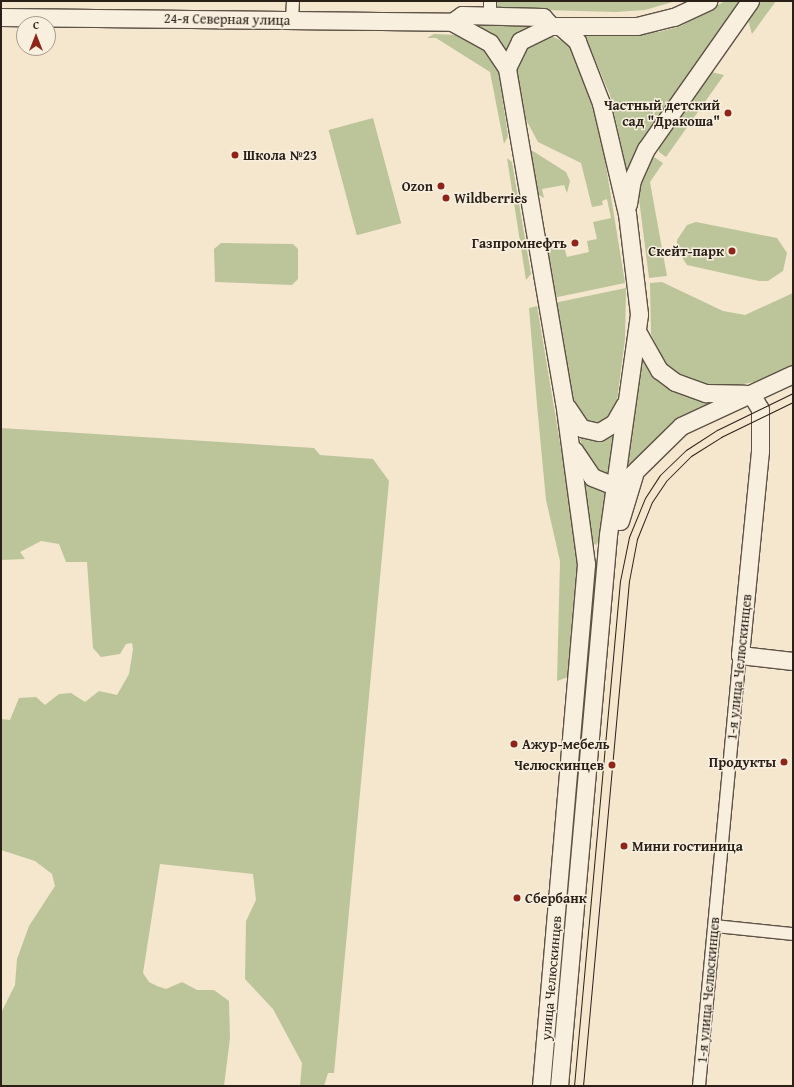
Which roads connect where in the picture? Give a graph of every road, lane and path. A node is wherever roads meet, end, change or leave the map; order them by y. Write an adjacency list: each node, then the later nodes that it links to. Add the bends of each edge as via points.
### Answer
1 (293, 1): 6 (street)
2 (708, 1): 8 (main road, 24-я Северная улица, via 674,17 637,26)
3 (750, 1): 10 (main road, via 646,149 632,180)
4 (490, 8): 7 (main road, 24-я Северная улица, via 462,16); 8 (main road, 24-я Северная улица, via 543,17)
5 (1, 17): 6 (main road, 24-я Северная улица)
6 (292, 20): 7 (main road, 24-я Северная улица)
7 (452, 22): 9 (main road, 24-я Северная улица, via 490,43)
8 (556, 26): 9 (main road, via 520,41); 10 (main road, via 573,35 589,66)
9 (507, 68): 14 (main road, улица Челюскинцев)
10 (627, 214): 11 (main road, via 639,300)
11 (638, 333): 13 (main road, via 659,370 675,382 706,392); 15 (main road)
12 (793, 374): 13 (main road)
13 (751, 394): 17 (main road, via 681,426 653,450); 20 (main road, 1-я улица Челюскинцев, via 760,409 760,451)
14 (564, 402): 15 (main road, via 576,423 593,432 610,428); 16 (main road, улица Челюскинцев)
15 (626, 402): 18 (main road)
16 (570, 445): 18 (main road, via 592,477); 22 (main road, улица Челюскинцев, via 586,564)
17 (634, 475): 18 (main road); 19 (main road, via 616,535)
18 (617, 485): 19 (main road, via 608,535)
19 (610, 542): 23 (main road, улица Челюскинцев)
20 (740, 655): 21 (main road); 26 (street, 1-я улица Челюскинцев)
21 (793, 661)
22 (576, 684): 23 (main road); 24 (main road, улица Челюскинцев)
23 (594, 686): 25 (main road, улица Челюскинцев)
24 (562, 842): 25 (main road); 28 (main road, улица Челюскинцев)
25 (580, 844): 29 (main road, улица Челюскинцев)
26 (714, 926): 27 (street); 30 (street, 1-я улица Челюскинцев)
27 (793, 934)
28 (541, 1086)
29 (559, 1086)
30 (699, 1086)

